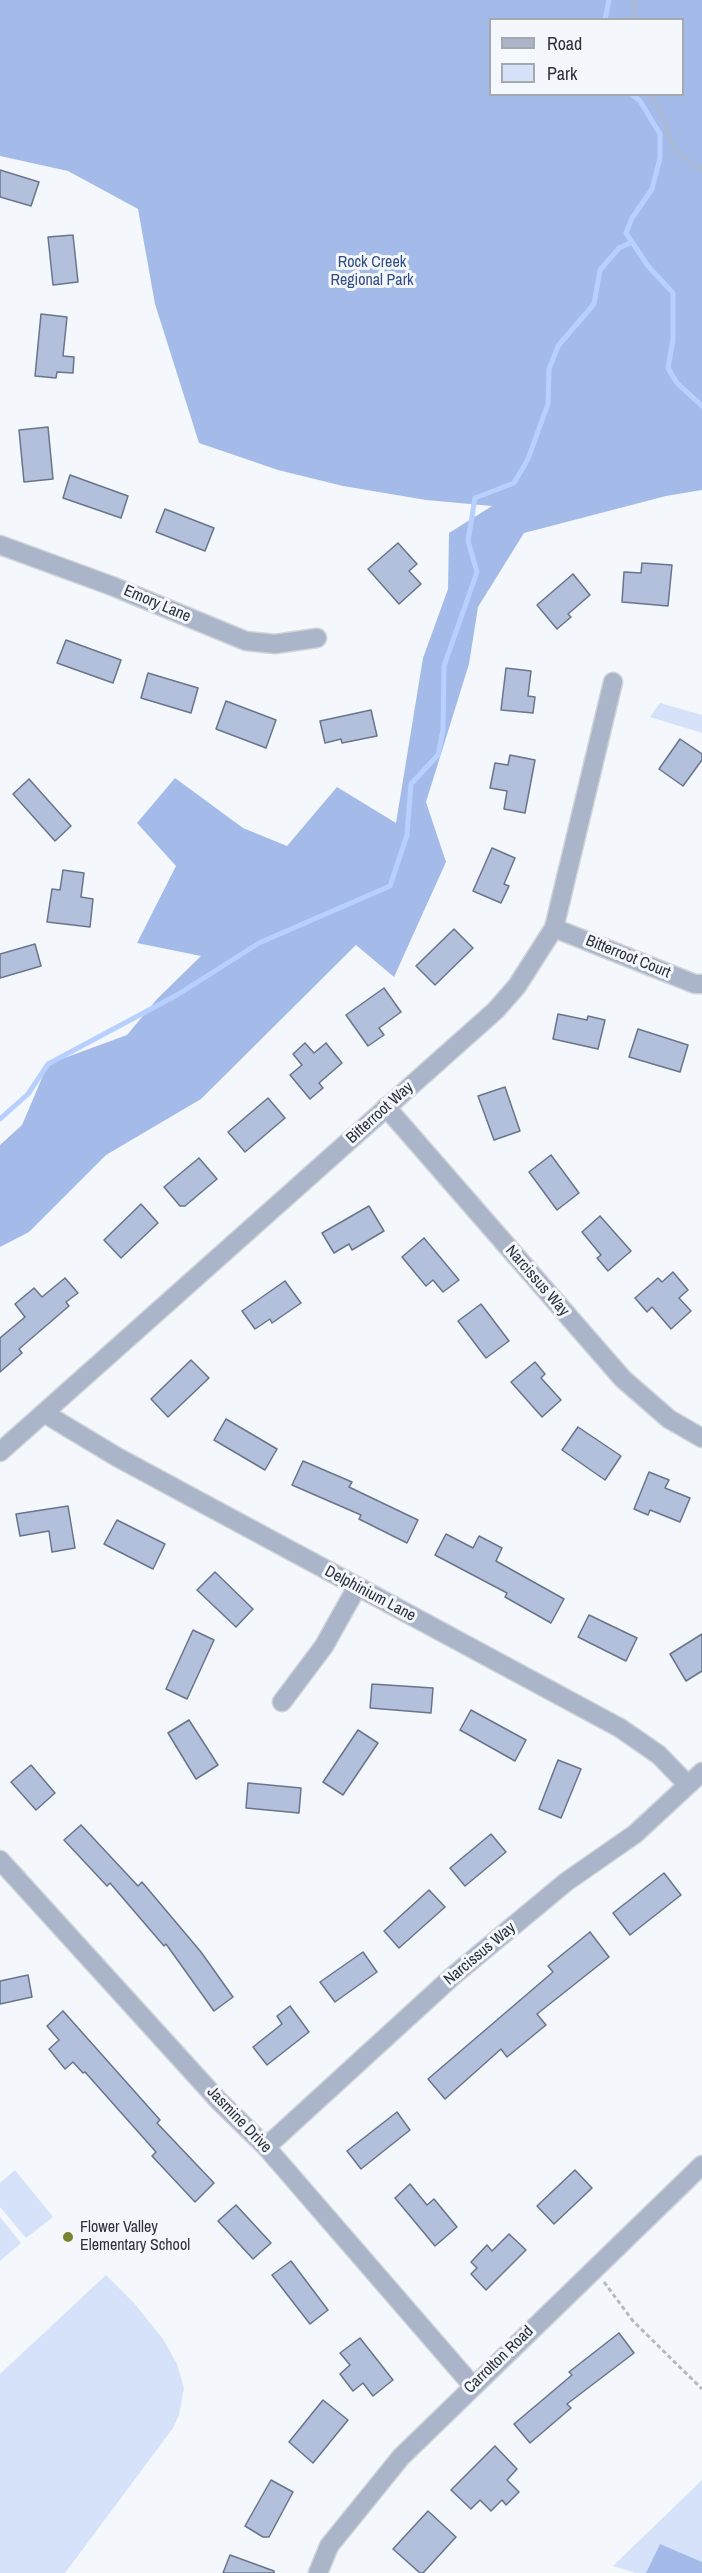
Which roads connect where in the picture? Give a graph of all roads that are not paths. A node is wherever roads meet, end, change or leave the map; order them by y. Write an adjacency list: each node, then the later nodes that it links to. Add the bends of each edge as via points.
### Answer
1 (0, 545): 2 (street, Emory Lane, via 246,641 275,644)
2 (317, 638)
3 (613, 682): 4 (street, Bitterroot Way)
4 (554, 928): 5 (street, Bitterroot Court); 6 (street, Bitterroot Way, via 517,986 496,1010)
5 (702, 984)
6 (386, 1107): 7 (street, Bitterroot Way); 8 (street, Narcissus Way, via 623,1379 669,1419)
7 (44, 1413): 9 (street, Bitterroot Way); 10 (street, Delphinium Lane)
8 (702, 1438)
9 (0, 1452)
10 (357, 1587): 11 (street, via 324,1646); 13 (street, Delphinium Lane, via 620,1728 659,1755)
11 (282, 1702)
12 (702, 1772): 13 (street, Narcissus Way)
13 (688, 1785): 15 (street, Narcissus Way, via 634,1834 567,1882 453,1976)
14 (4, 1872): 15 (street, Jasmine Drive)
15 (266, 2147): 17 (street, Jasmine Drive)
16 (702, 2165): 17 (street, Carrolton Road)
17 (472, 2385): 18 (street, Carrolton Road, via 401,2457 329,2546)
18 (318, 2573)

